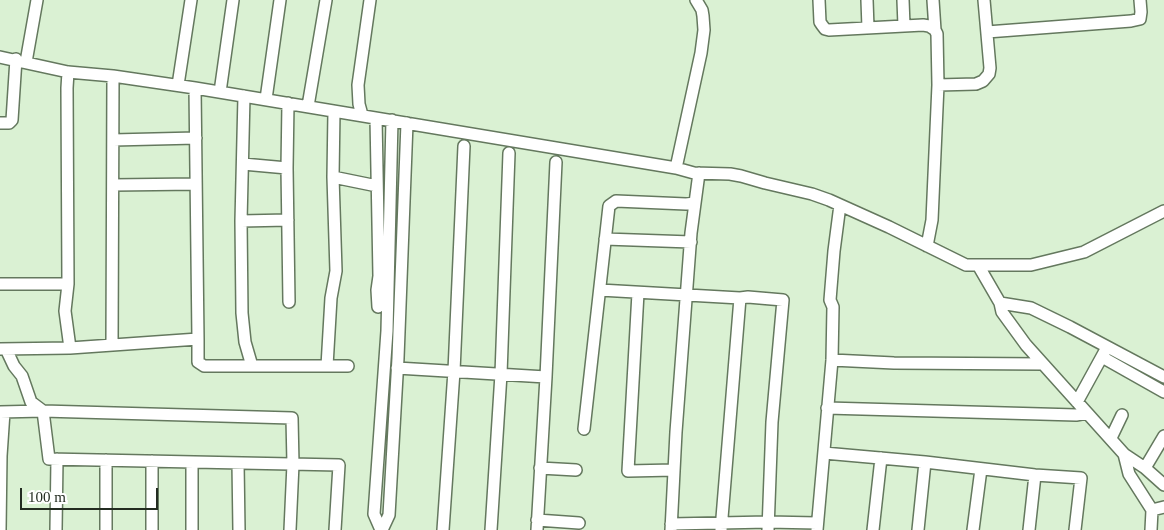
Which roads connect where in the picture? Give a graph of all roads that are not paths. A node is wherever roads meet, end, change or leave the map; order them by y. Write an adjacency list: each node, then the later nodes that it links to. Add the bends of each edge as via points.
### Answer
1 (38, 0): 19 (street)
2 (191, 0): 22 (street)
3 (233, 0): 25 (street)
4 (280, 0): 27 (street)
5 (326, 0): 29 (street)
6 (370, 0): 31 (street, via 358,85)
7 (696, 0): 43 (street, via 704,16 702,52)
8 (819, 0): 15 (street, via 820,22 825,29)
9 (867, 0): 15 (street)
10 (903, 0): 14 (street)
11 (932, 0): 16 (street)
12 (984, 0): 17 (street)
13 (1140, 0): 17 (street, via 1140,19 1131,21)
14 (904, 26): 15 (street); 16 (street, via 923,24)
15 (868, 28)
16 (935, 30): 23 (street)
17 (987, 32): 23 (street, via 990,68 986,78 976,84)
18 (0, 57): 19 (street)
19 (21, 61): 20 (street); 34 (street, via 12,120)
20 (68, 72): 21 (street); 59 (street)
21 (113, 76): 22 (street); 37 (street)
22 (178, 85): 24 (street)
23 (938, 85): 56 (street, via 932,220)
24 (195, 88): 25 (street); 36 (street)
25 (220, 92): 26 (street)
26 (244, 96): 27 (street); 41 (street)
27 (266, 99): 28 (street)
28 (288, 103): 29 (street); 42 (street)
29 (308, 106): 30 (street)
30 (334, 110): 31 (street); 45 (street)
31 (362, 115): 32 (street)
32 (376, 118): 33 (street); 48 (street)
33 (392, 120): 35 (street); 125 (street, via 387,331 374,514)
34 (0, 123)
35 (407, 123): 43 (street); 77 (street)
36 (196, 138): 37 (street); 46 (street)
37 (113, 140): 47 (street)
38 (464, 146): 78 (street)
39 (509, 153): 79 (street)
40 (556, 162): 80 (street)
41 (243, 164): 42 (street); 53 (street)
42 (287, 168): 52 (street)
43 (676, 168): 44 (street)
44 (699, 173): 49 (street); 50 (street, via 741,176 812,194)
45 (333, 177): 48 (street); 75 (street, via 336,271)
46 (196, 184): 47 (street); 67 (street)
47 (113, 185): 68 (street)
48 (377, 186): 66 (street)
49 (695, 203): 54 (street, via 616,201 609,206); 55 (street)
50 (840, 205): 56 (street); 72 (street, via 830,300 833,307)
51 (1164, 211): 57 (street, via 1084,252 1031,266)
52 (288, 220): 53 (street); 64 (street)
53 (241, 221): 74 (street, via 243,328)
54 (605, 239): 55 (street); 60 (street)
55 (691, 242): 62 (street)
56 (927, 246): 57 (street, via 966,265)
57 (978, 265): 65 (street)
58 (0, 284): 59 (street)
59 (68, 284): 69 (street, via 65,311)
60 (600, 290): 61 (street); 89 (street)
61 (638, 293): 62 (street); 107 (street, via 628,471)
62 (686, 295): 63 (street); 107 (street)
63 (740, 298): 113 (street); 114 (street, via 783,300 772,422)
64 (289, 302)
65 (1000, 303): 71 (street, via 1031,308 1070,327); 73 (street, via 1002,312)
66 (378, 307)
67 (198, 339): 68 (street); 74 (street, via 198,362 204,366)
68 (112, 345): 69 (street)
69 (70, 348): 70 (street)
70 (3, 349): 85 (street, via 22,376 31,402)
71 (1105, 352): 81 (street); 82 (street); 83 (street)
72 (832, 360): 73 (street); 84 (street)
73 (1043, 364): 83 (street)
74 (252, 366): 75 (street)
75 (327, 366): 76 (street)
76 (348, 366)
77 (397, 368): 78 (street); 125 (street, via 389,515)
78 (454, 371): 79 (street); 126 (street)
79 (501, 374): 80 (street); 127 (street)
80 (546, 377): 103 (street)
81 (1164, 377)
82 (1164, 392)
83 (1077, 402): 87 (street)
84 (827, 408): 87 (street); 92 (street)
85 (43, 411): 86 (street); 96 (street, via 49,458); 102 (street, via 292,418)
86 (2, 412): 94 (street)
87 (1087, 413): 91 (street)
88 (1122, 415): 91 (street)
89 (584, 430)
90 (1164, 436): 104 (street)
91 (1111, 438): 93 (street)
92 (824, 453): 95 (street); 115 (street)
93 (1124, 454): 104 (street); 110 (street, via 1129,474)
94 (0, 456): 117 (street)
95 (881, 458): 101 (street); 128 (street)
96 (57, 459): 97 (street); 118 (street)
97 (106, 460): 98 (street); 119 (street)
98 (152, 461): 99 (street); 120 (street)
99 (192, 462): 100 (street); 121 (street)
100 (238, 462): 102 (street); 122 (street)
101 (925, 462): 105 (street); 129 (street)
102 (292, 464): 123 (street); 124 (street, via 339,465)
103 (540, 468): 106 (street); 112 (street)
104 (1145, 468): 109 (street)
105 (980, 469): 108 (street); 130 (street)
106 (576, 470)
107 (674, 470): 116 (street)
108 (1035, 475): 131 (street); 132 (street, via 1081,478)
109 (1164, 484)
110 (1158, 509): 133 (street)
111 (579, 523): 112 (street)
112 (537, 525)
113 (721, 526): 114 (street); 116 (street)
114 (768, 526): 115 (street)
115 (817, 526)
116 (671, 527)
117 (0, 530)
118 (56, 530)
119 (106, 530)
120 (152, 530)
121 (192, 530)
122 (239, 530)
123 (290, 530)
124 (335, 530)
125 (382, 530)
126 (444, 530)
127 (491, 530)
128 (873, 530)
129 (918, 530)
130 (973, 530)
131 (1029, 530)
132 (1075, 530)
133 (1151, 530)

